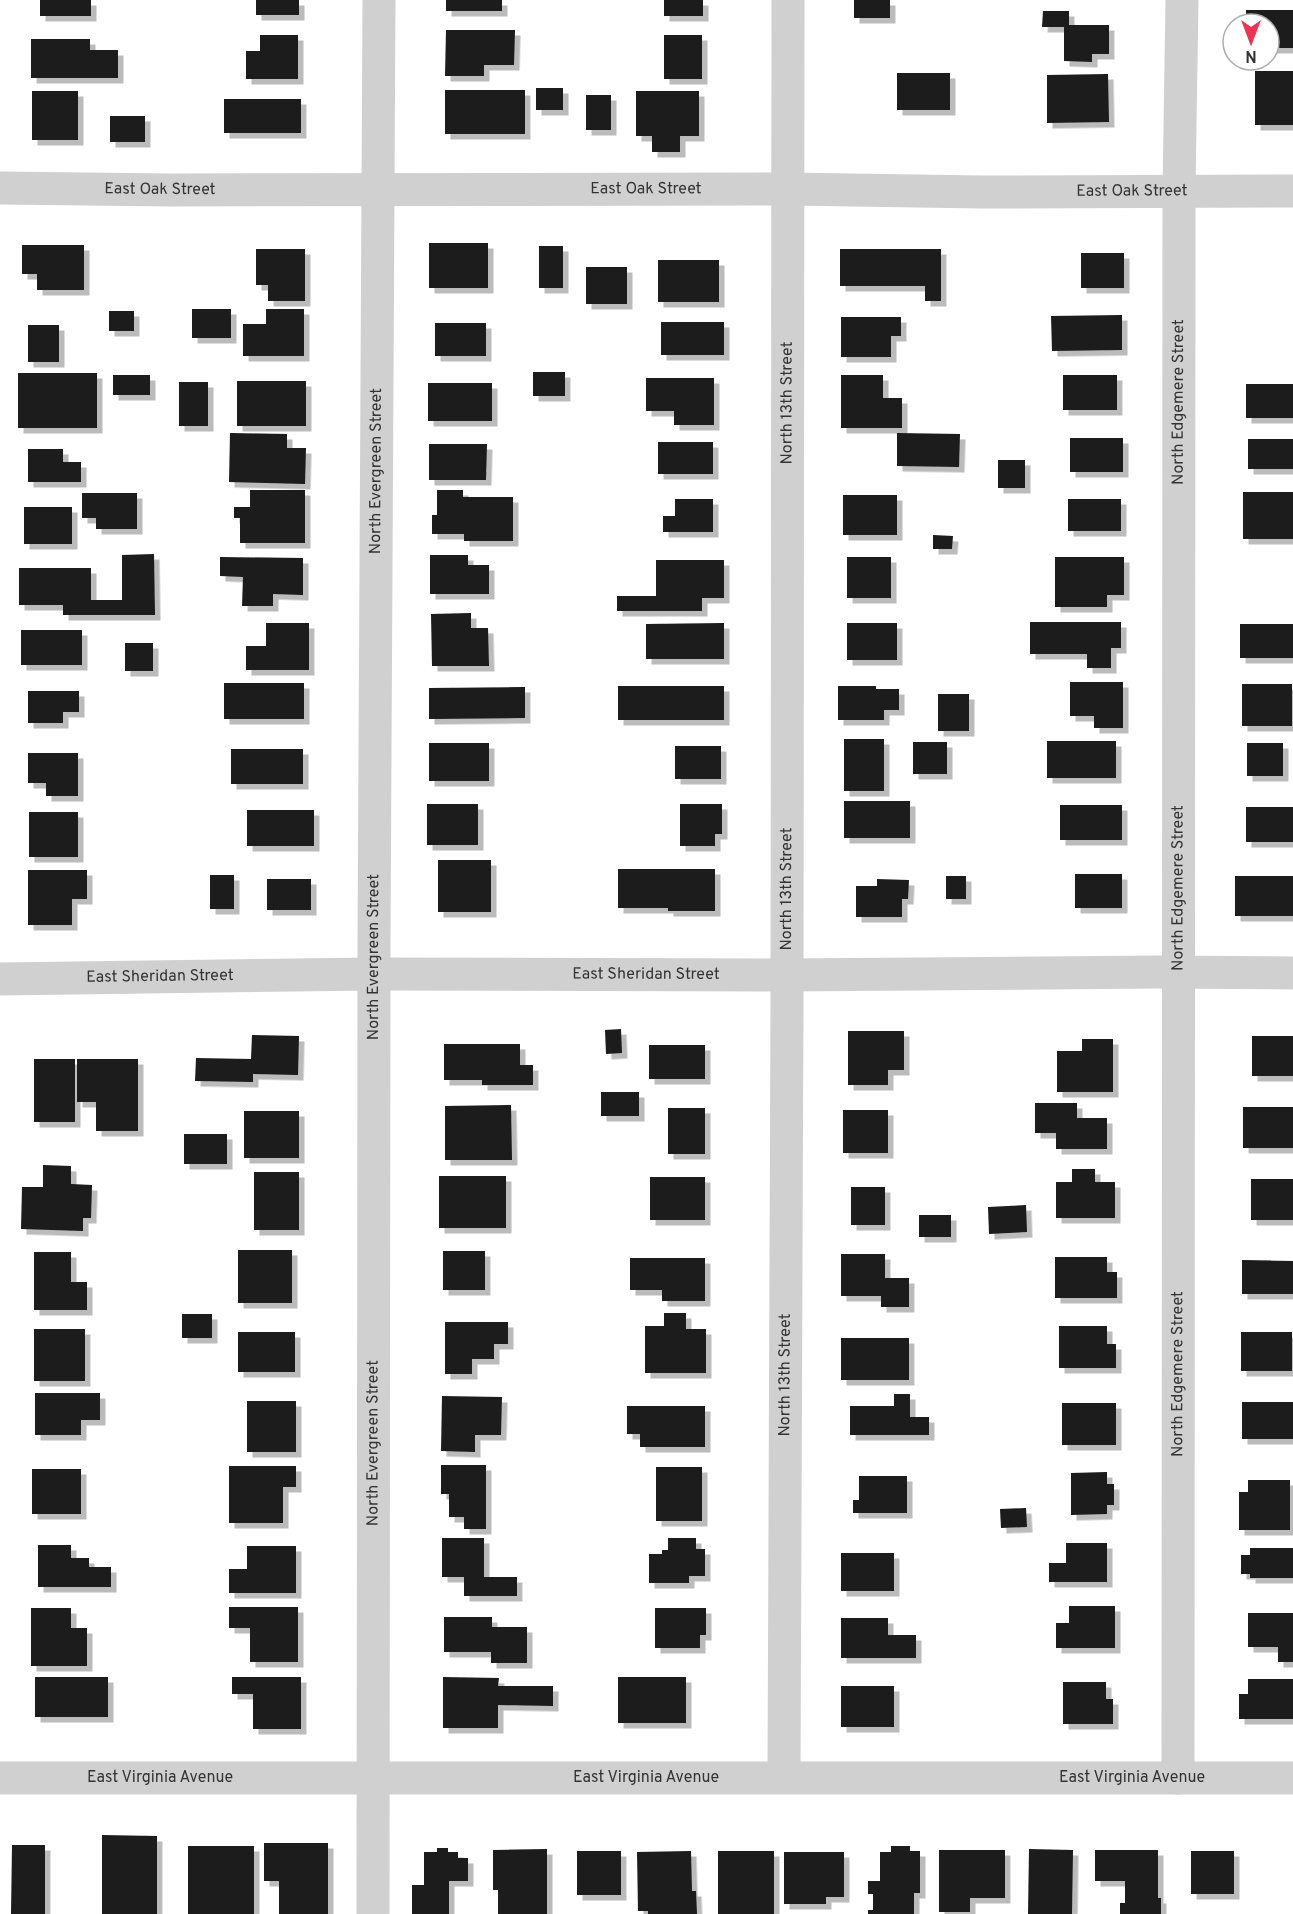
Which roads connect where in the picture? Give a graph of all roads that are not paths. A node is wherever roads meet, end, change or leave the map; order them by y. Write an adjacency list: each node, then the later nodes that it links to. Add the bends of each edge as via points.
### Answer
1 (379, 0): 6 (street, North Evergreen Street)
2 (788, 0): 5 (street, North 13th Street)
3 (1182, 0): 7 (street, North Edgemere Street)
4 (0, 188): 6 (street, East Oak Street)
5 (787, 189): 6 (street, East Oak Street); 7 (street, East Oak Street); 12 (street, North 13th Street)
6 (379, 190): 11 (street, North Evergreen Street)
7 (1179, 190): 8 (street, East Oak Street); 9 (street, North Edgemere Street)
8 (1293, 191)
9 (1178, 972): 10 (street, East Sheridan Street); 12 (street, East Sheridan Street); 17 (street, North Edgemere Street)
10 (1293, 973)
11 (374, 974): 12 (street, East Sheridan Street); 13 (street, East Sheridan Street); 14 (street, North Evergreen Street)
12 (787, 975): 15 (street, North 13th Street)
13 (0, 979)
14 (374, 1777): 15 (street, East Virginia Avenue); 16 (street, East Virginia Avenue); 19 (street, North Evergreen Street)
15 (784, 1777): 17 (street, East Virginia Avenue)
16 (0, 1778)
17 (1178, 1778): 18 (street, East Virginia Avenue)
18 (1293, 1778)
19 (373, 1914)

